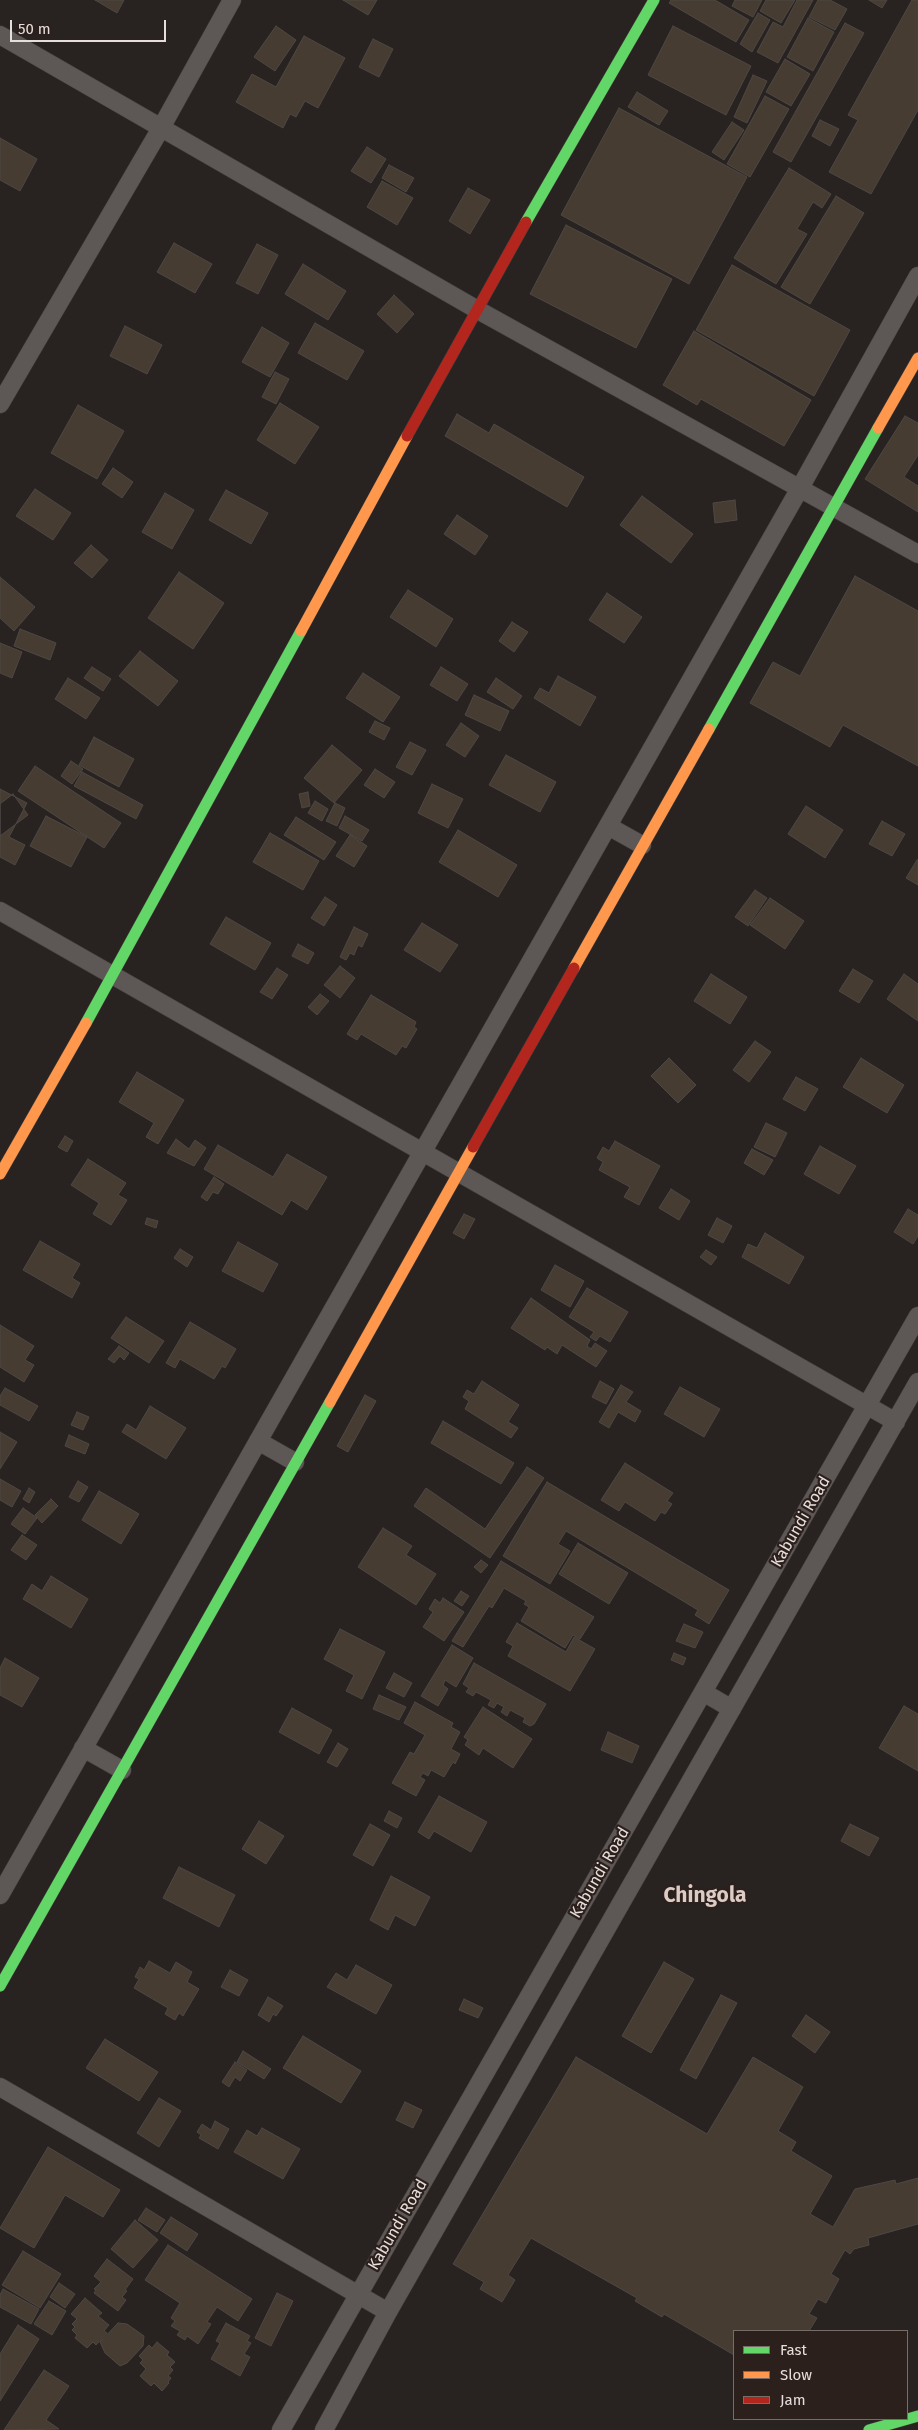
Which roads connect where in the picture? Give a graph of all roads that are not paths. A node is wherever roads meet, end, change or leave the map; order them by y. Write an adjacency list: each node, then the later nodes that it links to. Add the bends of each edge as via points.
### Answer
1 (232, 0): 4 (street)
2 (654, 0): 6 (main road)
3 (0, 35): 4 (street)
4 (161, 128): 6 (street); 8 (street)
5 (918, 276): 9 (street)
6 (476, 309): 9 (street); 15 (main road)
7 (918, 358): 10 (main road)
8 (0, 404)
9 (800, 488): 10 (street); 12 (street)
10 (833, 506): 11 (street); 13 (main road)
11 (918, 554)
12 (608, 826): 13 (street); 16 (street)
13 (642, 845): 17 (main road)
14 (0, 911): 15 (street)
15 (114, 974): 16 (street); 18 (main road)
16 (422, 1151): 17 (street); 23 (street)
17 (458, 1172): 21 (street); 24 (main road)
18 (0, 1174)
19 (918, 1316): 21 (street, Kabundi Road)
20 (918, 1382): 22 (street, Kabundi Road)
21 (867, 1406): 22 (street); 25 (street, Kabundi Road)
22 (896, 1422): 26 (street, Kabundi Road)
23 (258, 1441): 24 (street); 27 (street)
24 (295, 1462): 28 (main road)
25 (703, 1692): 26 (street); 32 (street, Kabundi Road)
26 (732, 1708): 33 (street, Kabundi Road)
27 (84, 1748): 28 (street); 29 (street)
28 (122, 1770): 30 (main road)
29 (0, 1895)
30 (0, 1986)
31 (0, 2086): 32 (street)
32 (358, 2295): 33 (street); 35 (street, Kabundi Road)
33 (388, 2312): 36 (street, Kabundi Road)
34 (904, 2420): 37 (main road)
35 (281, 2430)
36 (324, 2430)
37 (868, 2430)

